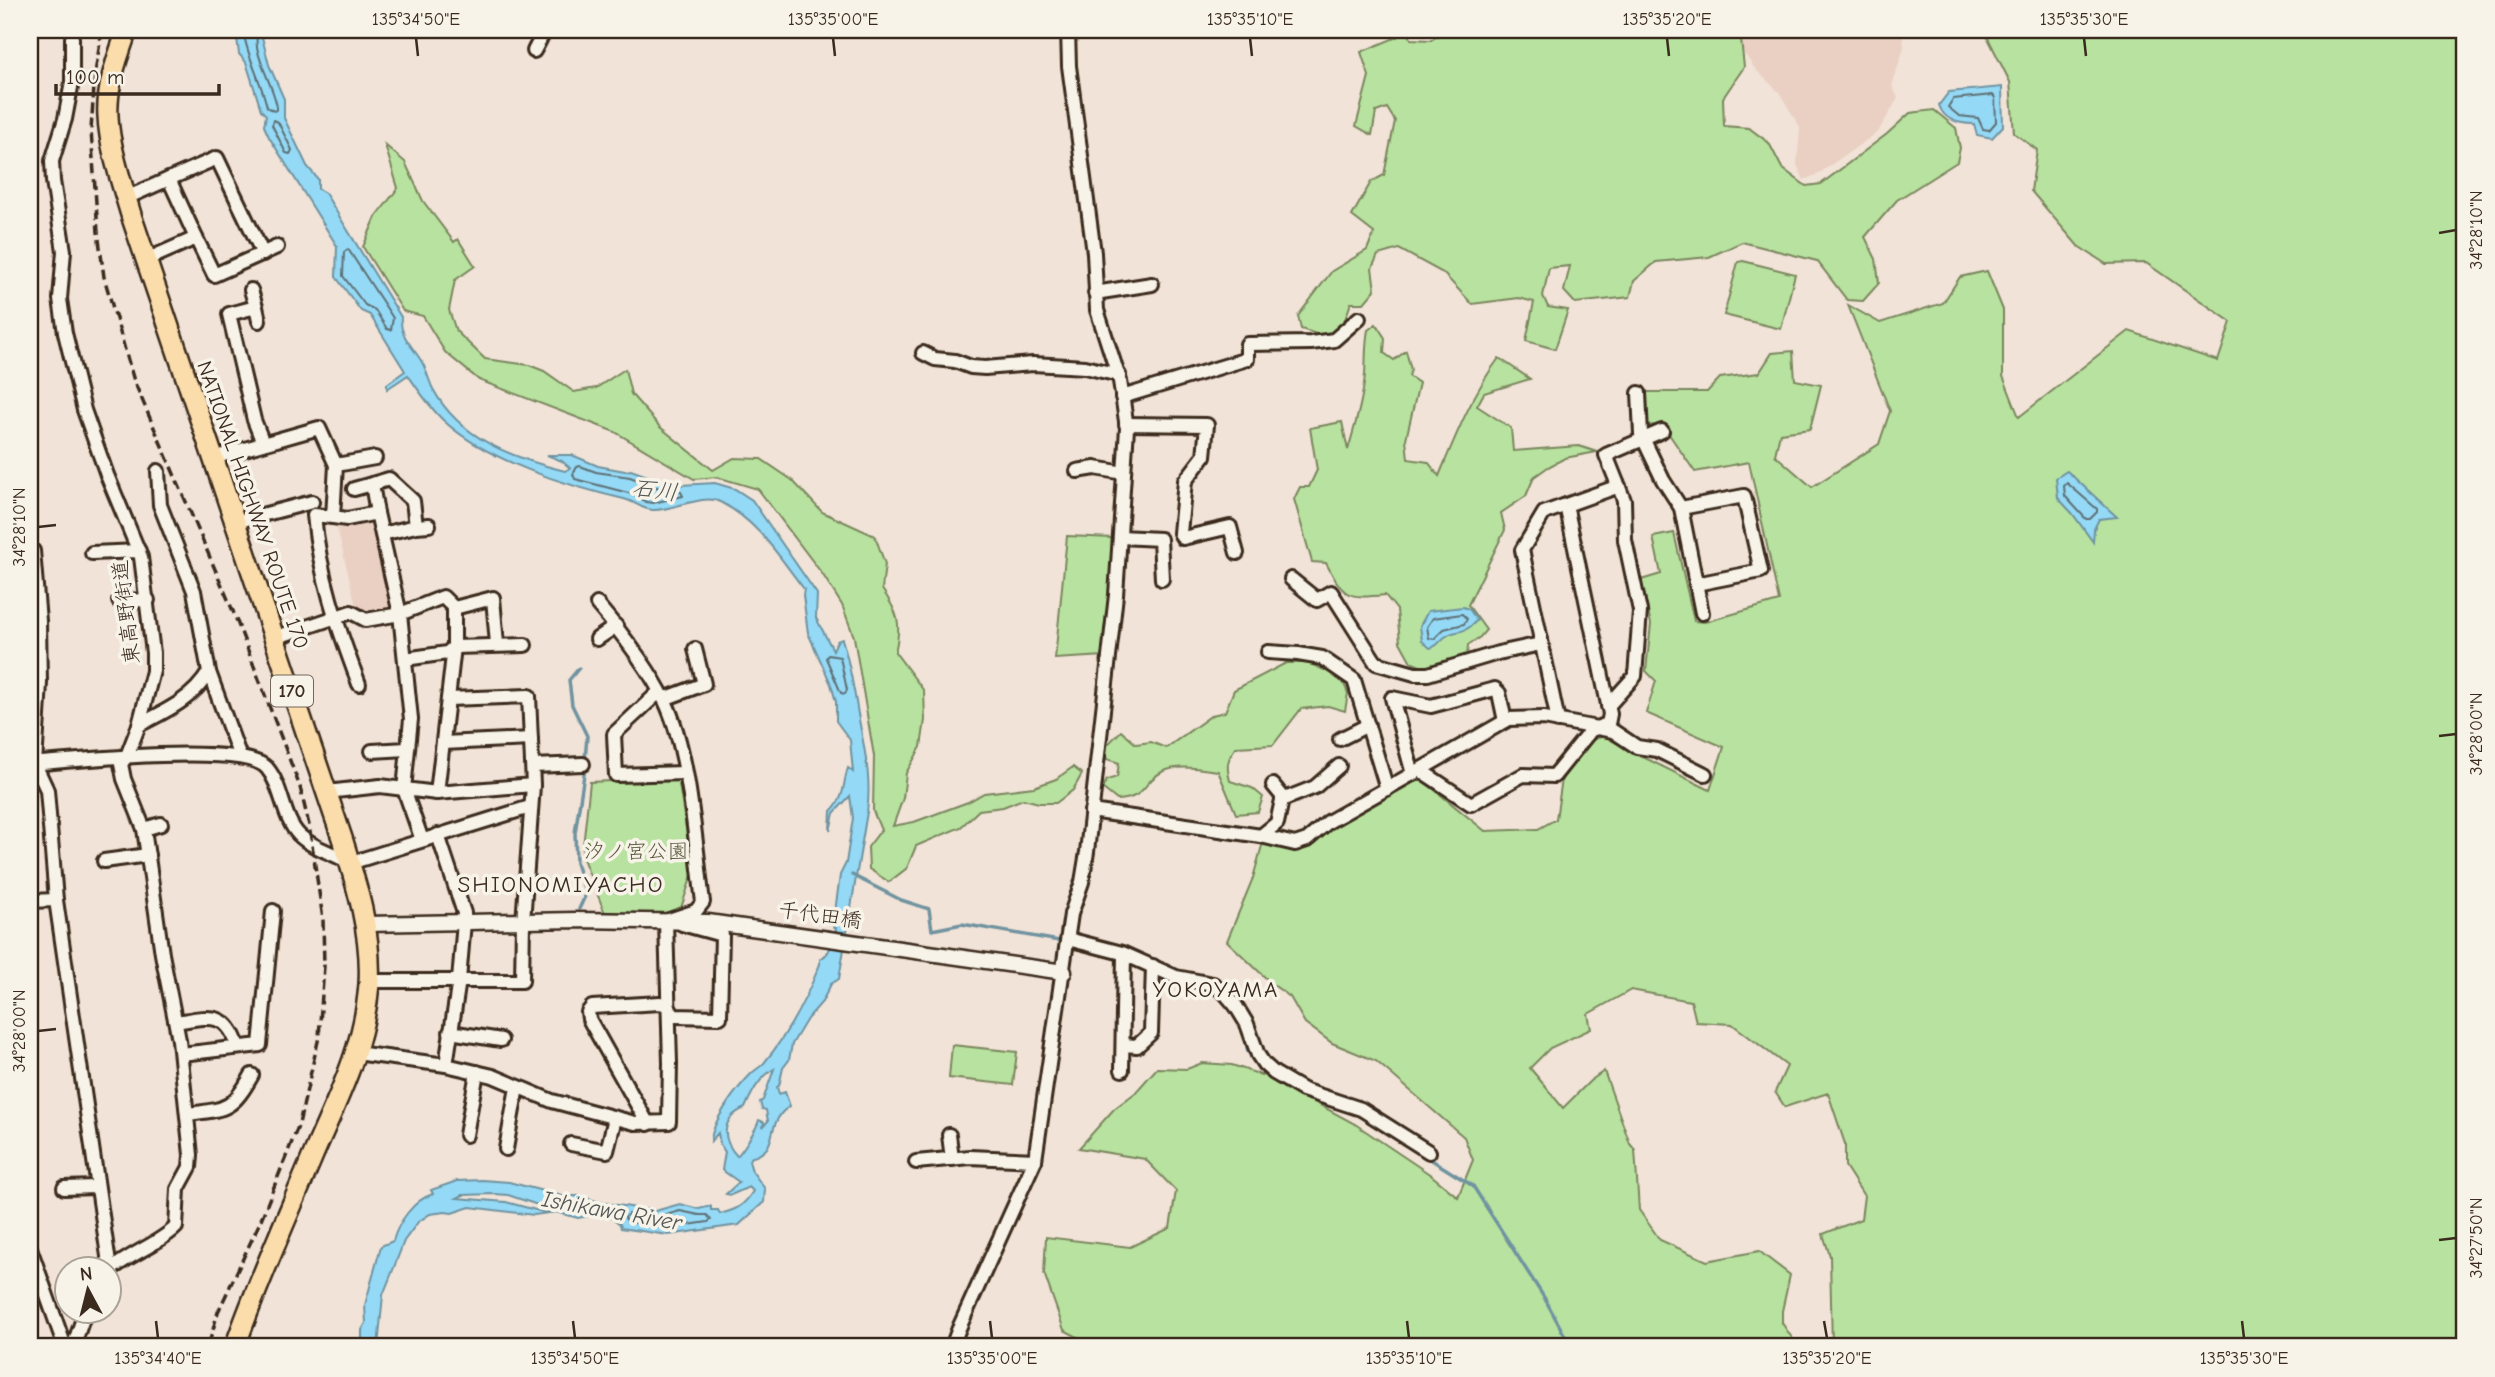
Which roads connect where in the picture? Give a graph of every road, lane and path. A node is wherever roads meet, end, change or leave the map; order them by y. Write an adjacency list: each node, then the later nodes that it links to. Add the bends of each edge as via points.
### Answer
1 (127, 30): 7 (highway, NATIONAL HIGHWAY ROUTE 170 / 170, via 107,115)
2 (545, 30): 5 (street)
3 (1068, 30): 14 (street)
4 (72, 38): 46 (street, 東高野街道, via 72,82 52,161 64,251 60,299 87,419)
5 (534, 51)
6 (169, 179): 7 (street); 8 (street); 10 (street, via 218,158)
7 (126, 198): 11 (highway, NATIONAL HIGHWAY ROUTE 170 / 170)
8 (196, 238): 10 (street, via 214,275); 11 (street)
9 (277, 247): 10 (street)
10 (263, 254)
11 (146, 260): 26 (highway, NATIONAL HIGHWAY ROUTE 170 / 170)
12 (1152, 284): 14 (street)
13 (251, 290): 15 (street)
14 (1095, 293): 19 (street)
15 (256, 307): 17 (street); 25 (street, via 229,314)
16 (1359, 318): 21 (street, via 1334,340 1247,344 1247,359)
17 (259, 321)
18 (923, 353): 19 (street, via 971,367 1073,366)
19 (1119, 375): 21 (street)
20 (1639, 393): 24 (street)
21 (1122, 397): 22 (street)
22 (1126, 424): 31 (street); 48 (street, via 1207,425 1204,456 1185,481 1180,533 1183,538 1230,527)
23 (1662, 430): 24 (street)
24 (1643, 439): 33 (street, via 1606,455); 37 (street)
25 (262, 443): 26 (street); 28 (street, via 319,428)
26 (213, 458): 40 (highway, NATIONAL HIGHWAY ROUTE 170 / 170)
27 (376, 458): 28 (street)
28 (336, 465): 39 (street)
29 (158, 471): 69 (street, via 160,505 194,591)
30 (1077, 471): 31 (street, via 1095,468)
31 (1124, 473): 44 (street)
32 (372, 484): 34 (street); 38 (street); 42 (street, via 389,480 413,501)
33 (1619, 486): 36 (street); 74 (street, via 1640,611 1635,676)
34 (354, 489)
35 (312, 502): 40 (street)
36 (1566, 505): 63 (street, via 1544,513 1522,550); 74 (street)
37 (1681, 508): 51 (street); 51 (street, via 1744,496 1761,570)
38 (377, 513): 39 (street); 43 (street)
39 (333, 517): 58 (street, via 314,515 317,551)
40 (235, 522): 60 (highway, NATIONAL HIGHWAY ROUTE 170 / 170)
41 (429, 525): 42 (street)
42 (415, 526): 43 (street)
43 (382, 534): 57 (street)
44 (1120, 537): 49 (street, via 1160,539); 102 (street)
45 (30, 549): 71 (street, via 39,621)
46 (139, 551): 47 (street); 52 (street, 東高野街道)
47 (92, 553)
48 (1237, 553)
49 (1163, 579)
50 (1291, 579): 63 (street, via 1317,600 1331,592 1376,663 1415,674)
51 (1696, 583): 56 (street)
52 (148, 600): 53 (street); 77 (street, 東高野街道, via 153,671)
53 (119, 601)
54 (597, 604): 59 (street)
55 (454, 608): 57 (street, via 443,597); 62 (street, via 493,598); 65 (street)
56 (1702, 613)
57 (400, 614): 58 (street, via 366,620 351,612); 68 (street)
58 (334, 618): 60 (street); 70 (street)
59 (616, 626): 61 (street); 72 (street)
60 (274, 638): 98 (highway, NATIONAL HIGHWAY ROUTE 170 / 170)
61 (597, 639)
62 (497, 644): 64 (street); 65 (street)
63 (1541, 644): 76 (street)
64 (525, 645)
65 (454, 648): 68 (street); 73 (street)
66 (695, 649): 72 (street, via 704,684)
67 (1268, 652): 78 (street, via 1322,659 1341,670 1354,680)
68 (404, 659): 83 (street, via 411,719)
69 (209, 672): 77 (street, via 182,702); 86 (street)
70 (359, 684)
71 (35, 695): 87 (street)
72 (662, 695): 92 (street, via 674,723); 92 (street, via 614,734 616,775)
73 (448, 699): 80 (street, via 529,696); 82 (street)
74 (1608, 706): 79 (street, via 1608,724)
75 (1505, 721): 76 (street); 91 (street); 91 (street, via 1495,689 1431,706 1392,698)
76 (1559, 721): 79 (street)
77 (139, 725): 85 (street, 東高野街道)
78 (1368, 725): 81 (street); 97 (street)
79 (1598, 727): 91 (street, via 1554,776 1523,775 1471,804); 93 (street)
80 (531, 738): 82 (street); 89 (street)
81 (1340, 739)
82 (443, 743): 99 (street)
83 (407, 749): 84 (street); 96 (street)
84 (372, 751)
85 (127, 756): 86 (street); 87 (street); 104 (street, 東高野街道, via 121,764 124,779)
86 (240, 757): 110 (street, via 265,766 297,833)
87 (32, 764): 111 (street, via 47,790)
88 (583, 764): 89 (street)
89 (533, 766): 94 (street)
90 (1339, 766): 100 (street, via 1315,787)
91 (1417, 772): 97 (street)
92 (685, 773): 116 (street, via 702,902 696,911)
93 (1705, 774)
94 (533, 785): 99 (street); 101 (street)
95 (1273, 785): 100 (street)
96 (404, 789): 98 (street, via 380,786); 99 (street); 107 (street)
97 (1387, 789): 106 (street, via 1328,822 1307,841 1295,844)
98 (327, 792): 110 (highway, NATIONAL HIGHWAY ROUTE 170 / 170)
99 (437, 793)
100 (1282, 800): 106 (street, via 1276,822)
101 (530, 807): 105 (street); 115 (street)
102 (1091, 811): 106 (street); 118 (street, via 1082,882)
103 (161, 824): 104 (street)
104 (144, 829): 108 (street, 東高野街道)
105 (438, 835): 107 (street); 114 (street)
106 (1261, 835)
107 (422, 840): 110 (street)
108 (148, 855): 109 (street); 125 (street, 東高野街道)
109 (104, 861)
110 (350, 863): 117 (highway, NATIONAL HIGHWAY ROUTE 170 / 170)
111 (56, 900): 112 (street); 148 (street)
112 (30, 901)
113 (273, 911): 129 (street, via 260,1045)
114 (464, 922): 115 (street, 千代田橋); 117 (street, 千代田橋); 122 (street)
115 (523, 922): 116 (street, 千代田橋); 122 (street, via 522,981)
116 (672, 922): 121 (street, 千代田橋, via 742,925); 124 (street); 124 (street, via 722,935 720,1017 674,1016)
117 (366, 924): 123 (highway, NATIONAL HIGHWAY ROUTE 170 / 170)
118 (1068, 939): 119 (street); 121 (street)
119 (1124, 954): 120 (street); 128 (street)
120 (1153, 966): 128 (street, via 1151,1033 1137,1046); 144 (street, via 1176,977 1213,984 1224,992 1247,1024 1258,1055 1274,1073 1303,1090 1361,1109)
121 (1064, 972): 146 (street)
122 (459, 980): 123 (street); 126 (street)
123 (369, 981): 131 (highway, NATIONAL HIGHWAY ROUTE 170 / 170)
124 (667, 1005): 139 (street, via 669,1122); 139 (street, via 593,1007 588,1012)
125 (176, 1022): 129 (street, via 219,1019 230,1027); 130 (street, 東高野街道)
126 (450, 1032): 127 (street); 132 (street)
127 (501, 1040)
128 (1123, 1045): 133 (street)
129 (238, 1048): 130 (street)
130 (181, 1054): 137 (street, 東高野街道)
131 (356, 1054): 132 (street); 156 (highway, NATIONAL HIGHWAY ROUTE 170 / 170)
132 (446, 1065): 134 (street)
133 (1122, 1070)
134 (477, 1072): 136 (street); 140 (street, via 464,1111)
135 (253, 1075): 137 (street, via 228,1107)
136 (517, 1087): 138 (street); 143 (street, via 504,1127)
137 (188, 1114): 152 (street, 東高野街道, via 190,1167 178,1189 176,1227)
138 (615, 1118): 139 (street); 142 (street, via 607,1151)
139 (648, 1124)
140 (466, 1135)
141 (949, 1135): 145 (street)
142 (579, 1142)
143 (506, 1149)
144 (1429, 1152)
145 (952, 1159): 146 (street); 147 (street)
146 (1035, 1160): 157 (street)
147 (916, 1162)
148 (96, 1187): 149 (street); 151 (street)
149 (64, 1188)
150 (30, 1248): 154 (street)
151 (106, 1254)
152 (122, 1262)
153 (82, 1324): 155 (street)
154 (65, 1347)
155 (74, 1347)
156 (235, 1347)
157 (952, 1347)

